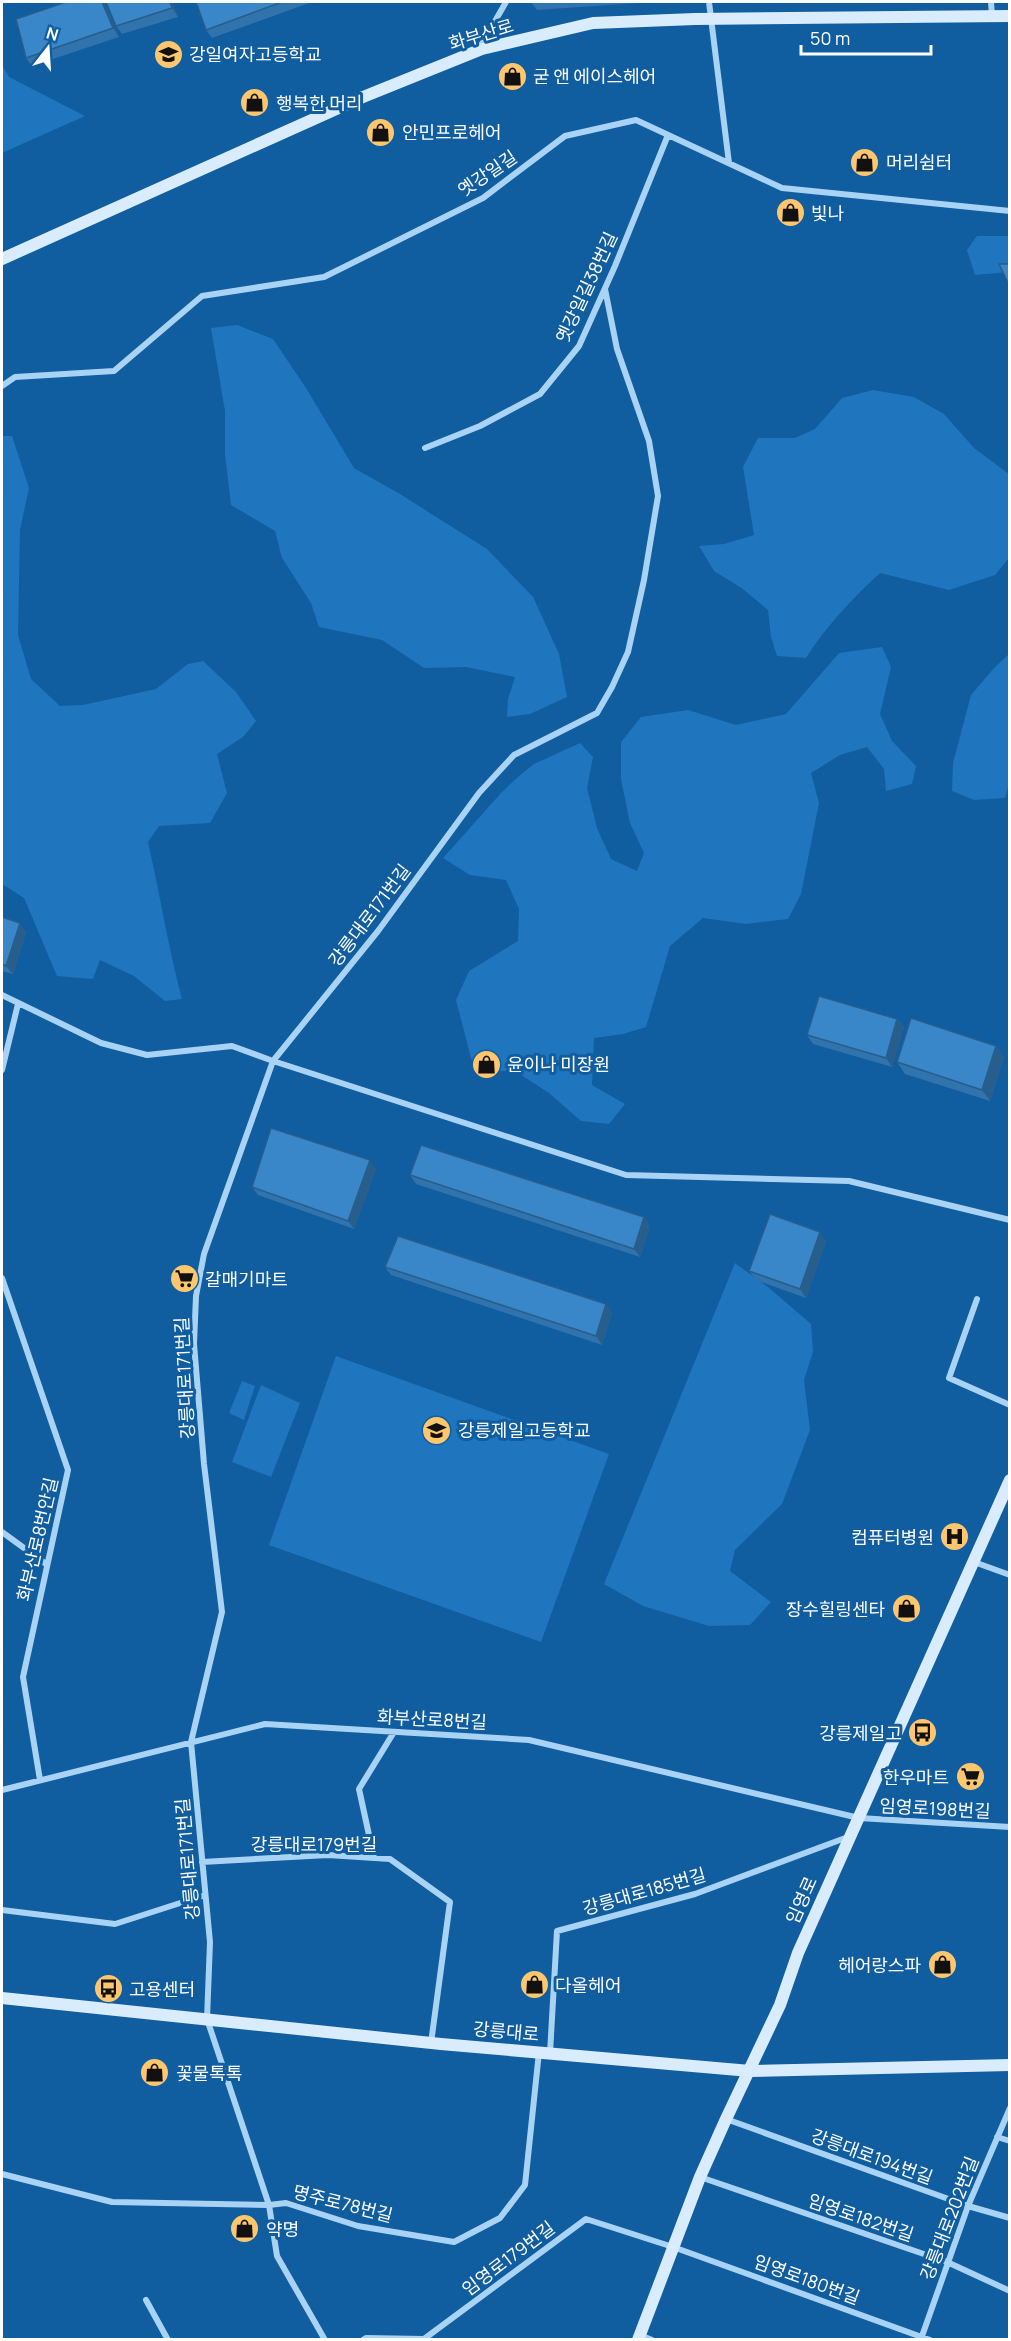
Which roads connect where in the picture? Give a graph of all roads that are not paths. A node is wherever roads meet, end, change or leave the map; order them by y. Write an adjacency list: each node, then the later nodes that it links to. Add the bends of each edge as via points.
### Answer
1 (506, 2): 7 (street)
2 (710, 2): 6 (street)
3 (992, 2): 4 (street)
4 (992, 16): 5 (street, 화부산로); 6 (street, 화부산로)
5 (1010, 16)
6 (710, 19): 7 (street, 화부산로, via 593,23); 9 (street)
7 (479, 50): 11 (street, 화부산로)
8 (668, 135): 9 (street, 옛강일길); 12 (street, 옛강일길38번길); 13 (street, 옛강일길, via 636,120 566,136 483,198 324,276 202,296 114,371 15,377)
9 (729, 163): 10 (street, 옛강일길, via 782,188)
10 (1010, 211)
11 (2, 259)
12 (605, 289): 14 (street, 옛강일길38번길, via 579,346 540,394 480,426); 17 (street, 강릉대로171번길, via 616,349 649,441 658,496 628,652 597,712 514,755 479,793 378,931)
13 (2, 386)
14 (425, 448)
15 (2, 995): 16 (street)
16 (18, 1004): 17 (street, via 101,1043 147,1055 232,1046); 18 (street)
17 (273, 1061): 19 (street, via 626,1175 849,1181); 29 (street, 강릉대로171번길, via 204,1254 195,1296 204,1464 222,1612)
18 (2, 1070)
19 (1010, 1220)
20 (2, 1278): 26 (street, 화부산로8번안길, via 68,1470)
21 (977, 1299): 22 (street, via 949,1378)
22 (1010, 1404)
23 (1010, 1480): 25 (street, 임영로)
24 (2, 1532): 26 (street)
25 (974, 1562): 27 (street); 32 (street, 임영로, via 888,1747)
26 (46, 1564): 30 (street, 화부산로8번안길, via 23,1677)
27 (1010, 1575)
28 (394, 1732): 29 (street, 화부산로8번길, via 265,1724); 32 (street, 화부산로8번길, via 529,1740); 35 (street, via 359,1789)
29 (191, 1742): 30 (street, 화부산로8번길); 36 (street, 강릉대로171번길)
30 (40, 1780): 31 (street, 화부산로8번길)
31 (2, 1790)
32 (860, 1818): 33 (street, 임영로198번길); 34 (street, 임영로)
33 (1010, 1827)
34 (852, 1835): 42 (street, 강릉대로185번길, via 695,1894 557,1931); 44 (street, 임영로)
35 (374, 1858): 36 (street, 강릉대로179번길, via 328,1855); 41 (street, 강릉대로179번길, via 390,1859 450,1902)
36 (202, 1862): 37 (street, 강릉대로171번길)
37 (205, 1895): 38 (street, via 116,1924); 40 (street, 강릉대로171번길, via 210,1942)
38 (2, 1910)
39 (2, 1998): 40 (street, 강릉대로)
40 (207, 2019): 41 (street, 강릉대로); 51 (street)
41 (431, 2043): 42 (street, 강릉대로)
42 (545, 2052): 44 (street, 강릉대로); 51 (street, 명주로78번길, via 525,2185 500,2218 454,2242 358,2226 286,2203)
43 (1010, 2065): 44 (street, 강릉대로)
44 (750, 2071): 46 (street, 임영로)
45 (1010, 2108): 47 (street, 강릉대로202번길)
46 (726, 2119): 50 (street, 임영로); 52 (street, 강릉대로194번길)
47 (997, 2137): 48 (street); 52 (street, 강릉대로202번길)
48 (1010, 2141)
49 (2, 2174): 51 (street, 명주로78번길, via 112,2202)
50 (700, 2177): 54 (street, 임영로); 55 (street, 임영로182번길)
51 (269, 2205): 61 (street, via 277,2256)
52 (968, 2206): 53 (street, 강릉대로194번길); 55 (street, 강릉대로202번길)
53 (1010, 2218)
54 (673, 2247): 58 (street, 임영로); 59 (street, 임영로180번길); 62 (street, 임영로179번길, via 586,2219 424,2339)
55 (947, 2262): 56 (street, 임영로182번길); 59 (street, 강릉대로202번길)
56 (1010, 2291)
57 (146, 2300): 60 (street)
58 (639, 2337): 63 (street)
59 (922, 2338): 64 (street, 임영로180번길)
60 (168, 2340)
61 (325, 2340)
62 (363, 2340)
63 (652, 2340)
64 (930, 2340)

